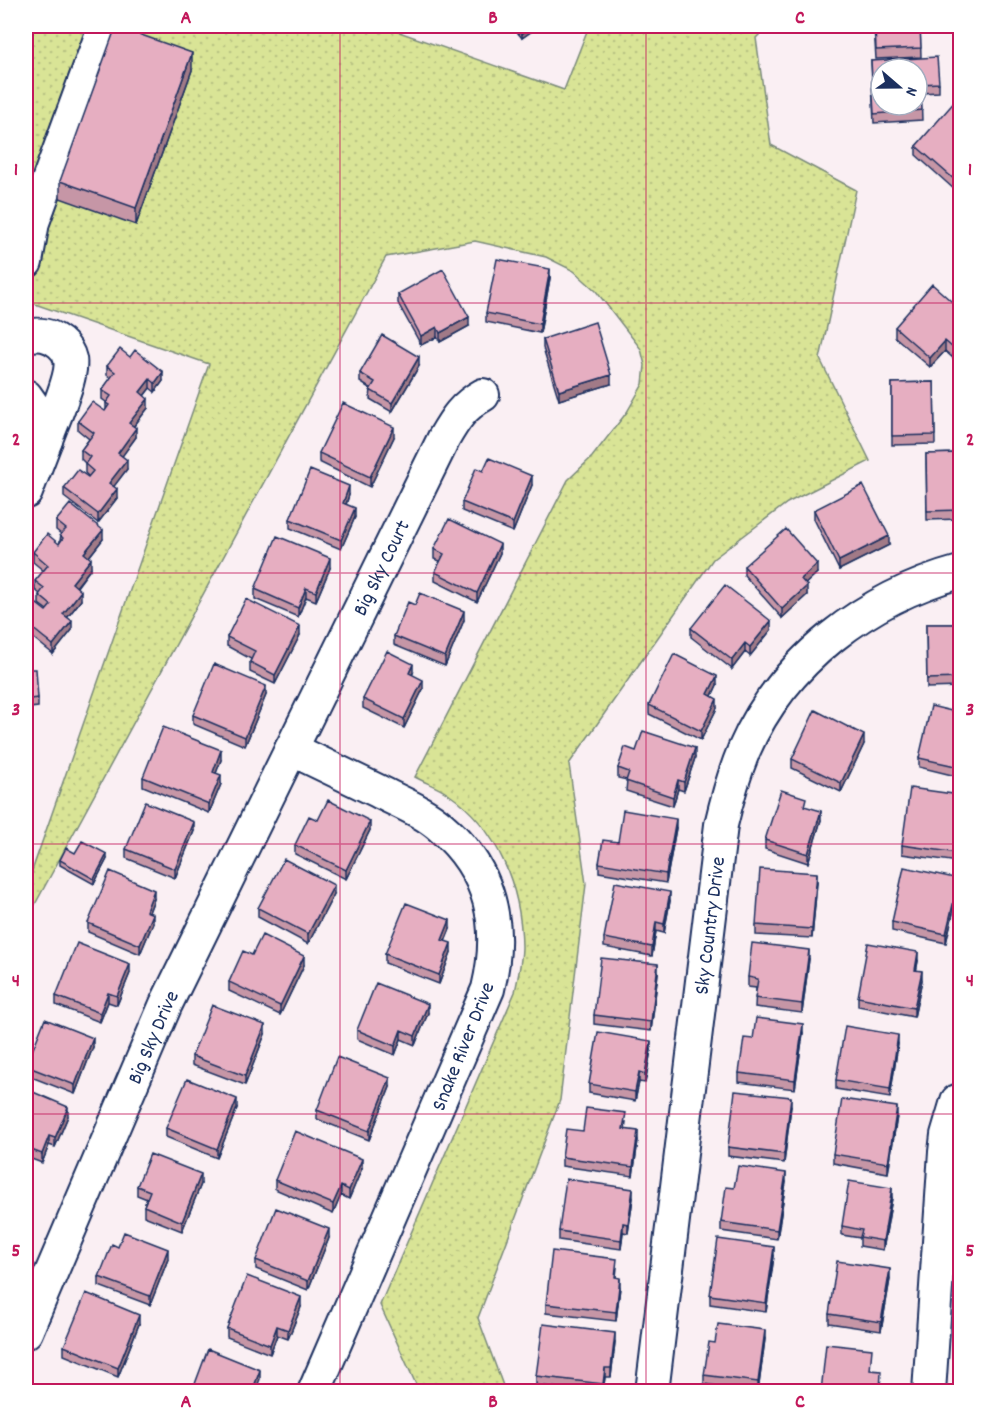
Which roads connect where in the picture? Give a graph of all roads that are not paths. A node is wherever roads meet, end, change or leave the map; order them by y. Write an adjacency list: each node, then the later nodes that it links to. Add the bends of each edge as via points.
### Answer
1 (101, 36): 2 (street, via 33,222)
2 (26, 262)
3 (26, 336): 6 (street, via 39,333 53,337 64,346 70,359 70,373)
4 (483, 395): 9 (street, Big Sky Court, via 457,416 444,438)
5 (26, 396): 6 (street, via 43,420)
6 (46, 440): 7 (street)
7 (26, 492)
8 (960, 572): 13 (street, Sky Country Drive, via 891,597 851,621 817,649 765,712 731,785 721,825)
9 (291, 749): 11 (street, Big Sky Drive, via 166,1004); 12 (street, Snake River Drive, via 417,810 441,826 479,874 491,904 496,932 489,989)
10 (957, 1101): 14 (street, via 945,1152)
11 (26, 1332)
12 (315, 1392)
13 (652, 1392)
14 (929, 1392)

